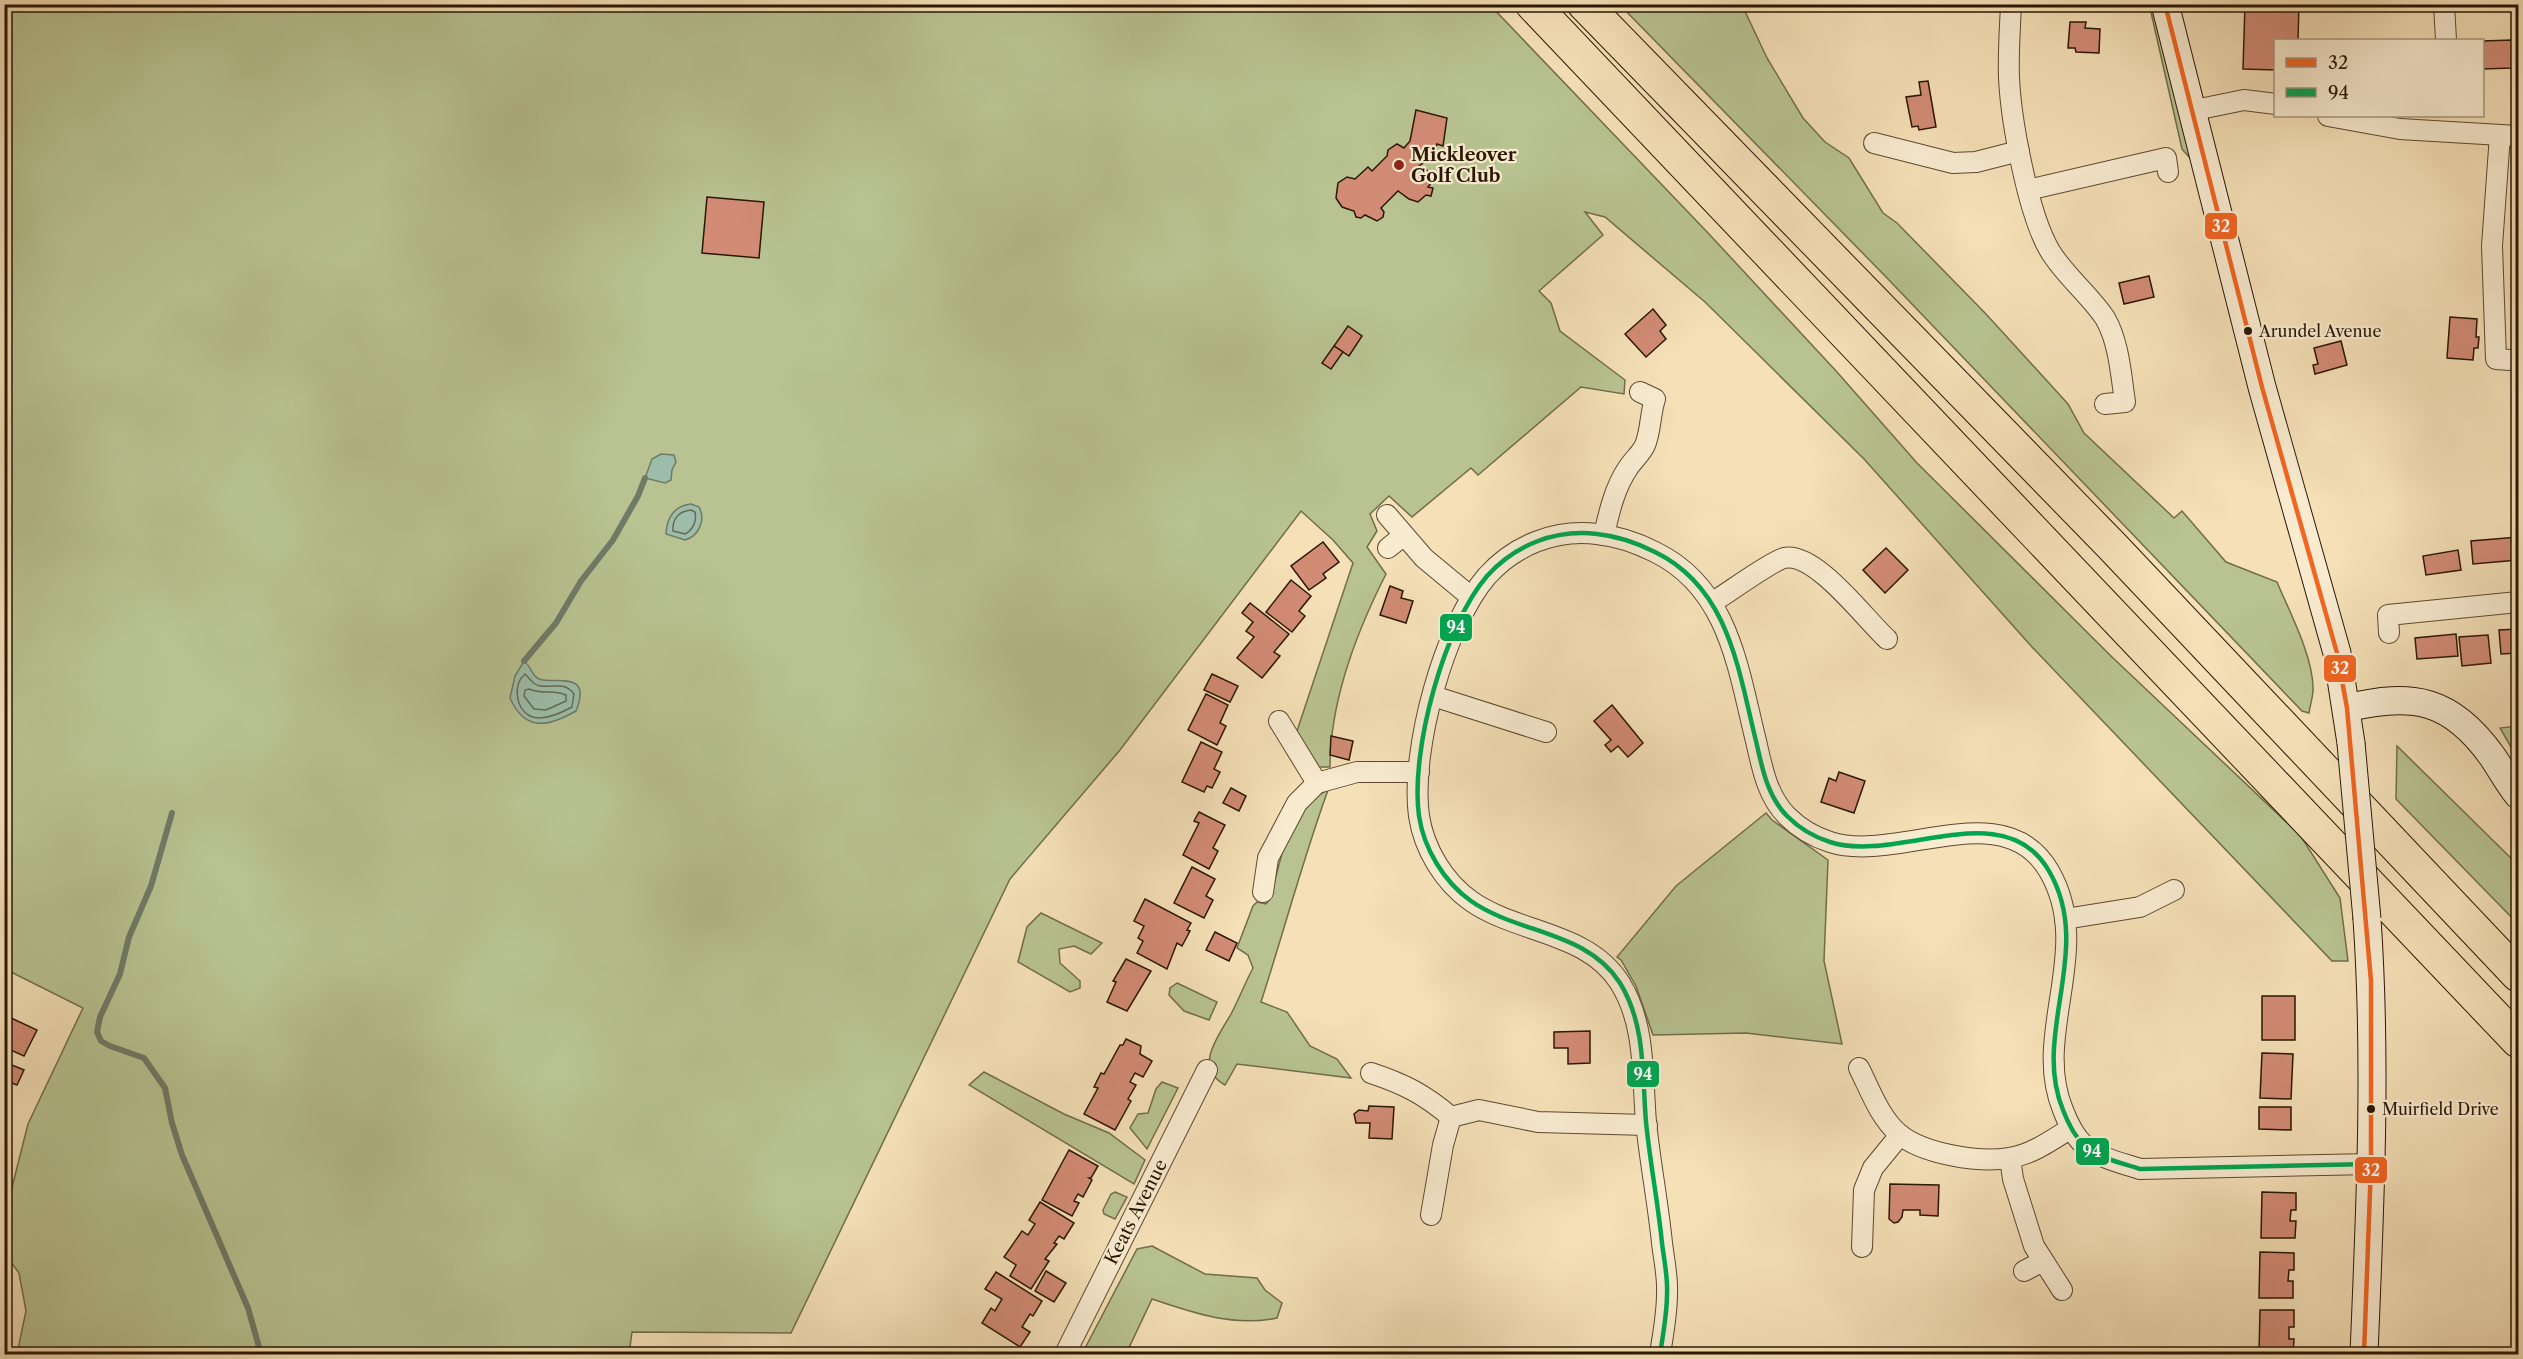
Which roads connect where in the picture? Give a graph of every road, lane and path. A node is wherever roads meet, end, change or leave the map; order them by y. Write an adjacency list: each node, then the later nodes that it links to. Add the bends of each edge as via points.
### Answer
1 (1532, 4): 37 (highway)
2 (1584, 4): 36 (highway, via 2113,547)
3 (2011, 4): 13 (street, via 2009,81)
4 (2165, 4): 8 (main road)
5 (2444, 4): 6 (street)
6 (2446, 39)
7 (2274, 104): 8 (street, via 2244,99)
8 (2190, 111): 27 (main road, via 2337,653)
9 (2334, 117): 10 (street, via 2400,129)
10 (2450, 124): 11 (street)
11 (2509, 135): 16 (street, via 2492,246 2496,359)
12 (1874, 143): 13 (street, via 1953,163 1976,162)
13 (2019, 151): 15 (street)
14 (2168, 172): 15 (street, via 2166,158)
15 (2028, 189): 18 (street, via 2050,250 2105,318 2109,329 2125,402)
16 (2510, 360)
17 (1640, 392): 20 (street, via 1655,399 1648,437 1627,468)
18 (2105, 404)
19 (1387, 514): 21 (street, via 1396,542 1424,558)
20 (1604, 535): 21 (street, via 1577,532 1516,550); 22 (street, via 1643,546 1675,563)
21 (1471, 597): 26 (street, via 1458,619)
22 (1713, 602): 25 (street, via 1782,559 1796,558 1816,567 1862,626); 35 (street, via 1731,641 1769,787 1779,807 1794,822 1826,841 1860,846 1974,831 2003,837 2043,862 2051,874)
23 (2518, 602): 24 (street, via 2388,615)
24 (2389, 633)
25 (1887, 639)
26 (1433, 696): 29 (street); 30 (street)
27 (2347, 708): 32 (main road, via 2372,702 2408,701 2436,706 2470,728); 46 (main road, bridge, via 2371,981)
28 (1279, 721): 31 (street)
29 (1546, 732)
30 (1419, 772): 31 (street, via 1357,772); 42 (street, via 1422,829 1432,856 1448,879 1467,898 1492,914 1590,953 1620,984 1640,1034)
31 (1317, 783): 34 (street, via 1297,803 1268,858)
32 (2518, 795)
33 (2174, 890): 35 (street, via 2140,907)
34 (1263, 892)
35 (2065, 919): 43 (street, via 2068,948 2054,1042 2053,1077)
36 (2518, 975)
37 (2518, 1041)
38 (1859, 1068): 44 (street, via 1877,1106)
39 (1207, 1070): 52 (street, Keats Avenue)
40 (1371, 1073): 41 (street, via 1426,1096)
41 (1451, 1117): 42 (street, via 1479,1110 1538,1122); 47 (street)
42 (1647, 1125): 53 (street, via 1668,1291)
43 (2071, 1128): 45 (street, via 2043,1146); 46 (street, via 2085,1147 2140,1168)
44 (1900, 1135): 45 (street, via 1932,1151 1957,1157); 48 (street, via 1873,1168 1864,1190)
45 (2010, 1158): 49 (street, via 2034,1246)
46 (2371, 1164): 54 (main road)
47 (1431, 1215)
48 (1862, 1247)
49 (2043, 1261): 50 (street); 51 (street)
50 (2024, 1271)
51 (2062, 1290)
52 (1065, 1354)
53 (1660, 1354)
54 (2364, 1354)

